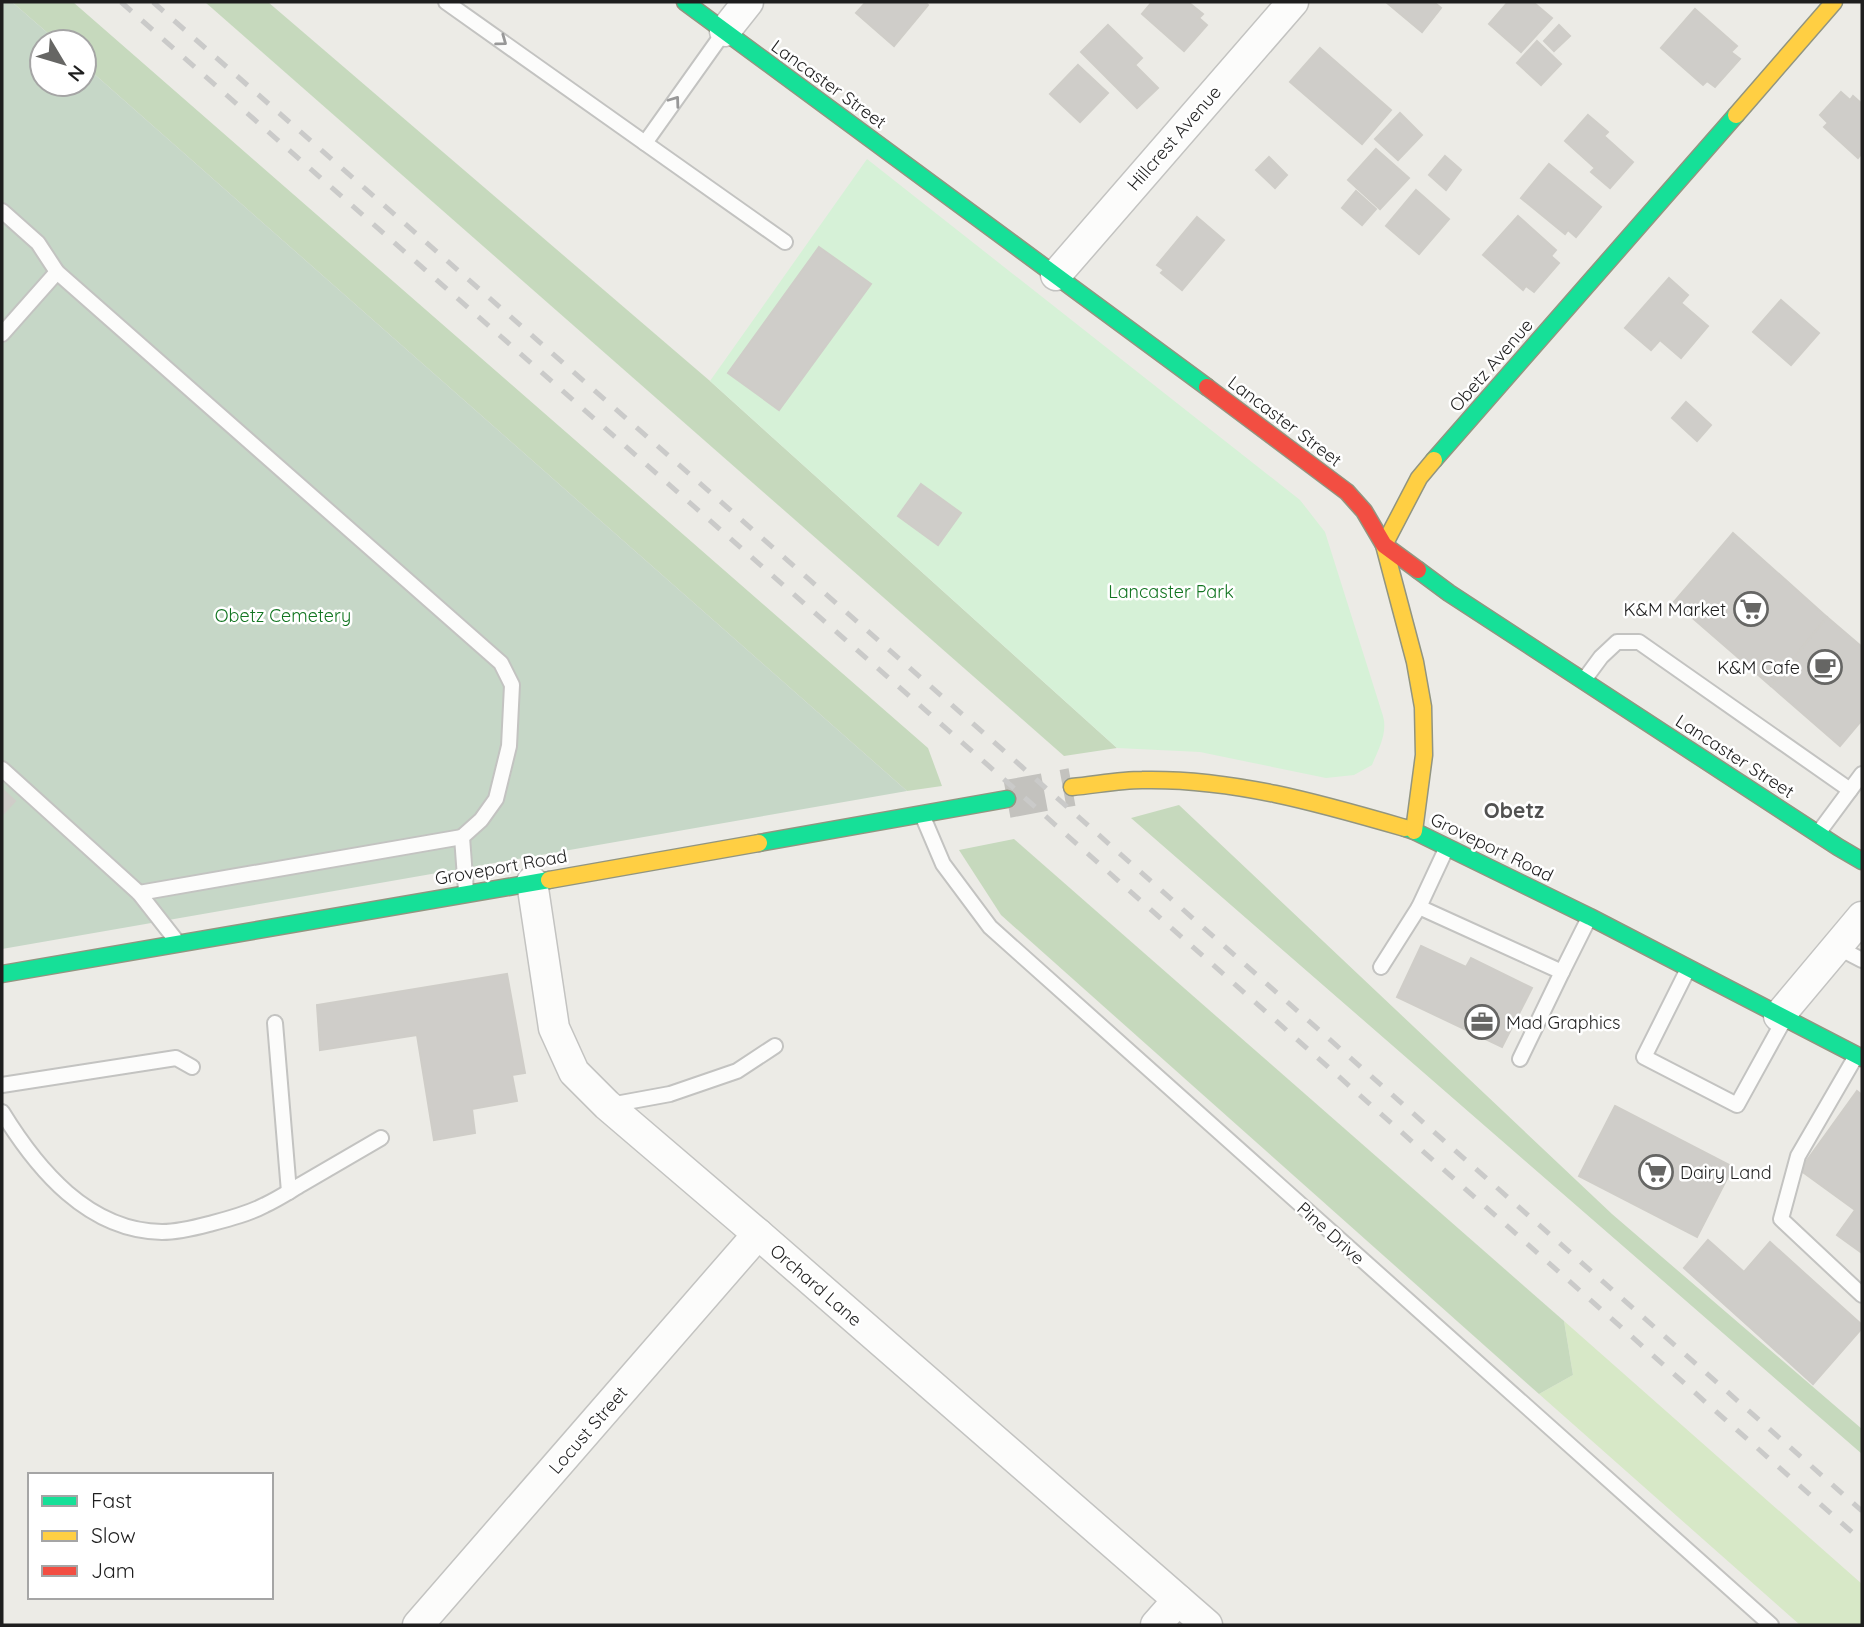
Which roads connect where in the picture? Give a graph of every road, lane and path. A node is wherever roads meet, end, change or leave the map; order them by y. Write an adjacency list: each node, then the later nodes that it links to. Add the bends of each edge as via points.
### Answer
1 (446, 2): 7 (lane, one-way to 7)
2 (685, 2): 6 (street, Lancaster Street)
3 (748, 2): 6 (street)
4 (1293, 2): 11 (street, Hillcrest Avenue)
5 (1834, 2): 13 (street, Obetz Avenue, via 1419,478)
6 (725, 31): 7 (lane, one-way to 6); 11 (street, Lancaster Street)
7 (645, 143): 9 (lane)
8 (2, 211): 10 (lane, via 38,243)
9 (785, 242)
10 (57, 272): 12 (lane); 23 (lane, via 501,663 512,685 509,746 496,799)
11 (1056, 275): 13 (street, Lancaster Street, via 1347,492)
12 (2, 334)
13 (1384, 545): 14 (street, Lancaster Street); 21 (street, via 1423,707 1424,755)
14 (1583, 681): 18 (lane, via 1617,642 1639,642); 22 (street, Lancaster Street)
15 (2, 769): 27 (lane)
16 (1862, 774): 18 (lane)
17 (1072, 787): 21 (street, Groveport Road, via 1141,780 1221,784 1324,804)
18 (1850, 790): 22 (lane)
19 (1007, 799): 20 (street, Groveport Road)
20 (923, 815): 26 (street, Groveport Road); 55 (lane, Pine Drive, via 943,864 990,927)
21 (1414, 831): 24 (street, Groveport Road)
22 (1818, 833): 25 (street, Lancaster Street)
23 (462, 837): 27 (lane); 28 (lane)
24 (1447, 846): 29 (lane); 30 (street, Groveport Road)
25 (1862, 861)
26 (531, 882): 28 (street, Groveport Road); 45 (street, Orchard Lane, via 554,1028 574,1072)
27 (139, 893): 32 (lane)
28 (466, 893): 32 (street, Groveport Road)
29 (1419, 907): 34 (lane); 36 (lane)
30 (1590, 917): 35 (street, Groveport Road); 36 (lane)
31 (1862, 917): 33 (street)
32 (178, 943): 37 (street, Groveport Road)
33 (1850, 954): 38 (street)
34 (1381, 967)
35 (1689, 968): 38 (street, Groveport Road); 38 (lane, via 1644,1057 1737,1105)
36 (1562, 972): 42 (lane)
37 (2, 974)
38 (1782, 1017): 41 (street, Groveport Road)
39 (275, 1023): 48 (lane)
40 (775, 1046): 45 (lane, via 737,1071 670,1094)
41 (1859, 1057): 50 (lane, via 1798,1156 1781,1219)
42 (1520, 1059)
43 (192, 1067): 44 (lane, via 176,1058)
44 (2, 1085)
45 (607, 1105): 49 (street, Orchard Lane)
46 (2, 1111): 48 (lane, via 32,1156 74,1199 114,1222 139,1230 195,1228 233,1218)
47 (381, 1138): 48 (lane)
48 (289, 1192)
49 (758, 1234): 51 (street, Orchard Lane); 52 (street, Locust Street)
50 (1862, 1295)
51 (1178, 1600): 53 (street); 54 (street, Orchard Lane)
52 (418, 1625)
53 (1156, 1625)
54 (1207, 1625)
55 (1771, 1625)

